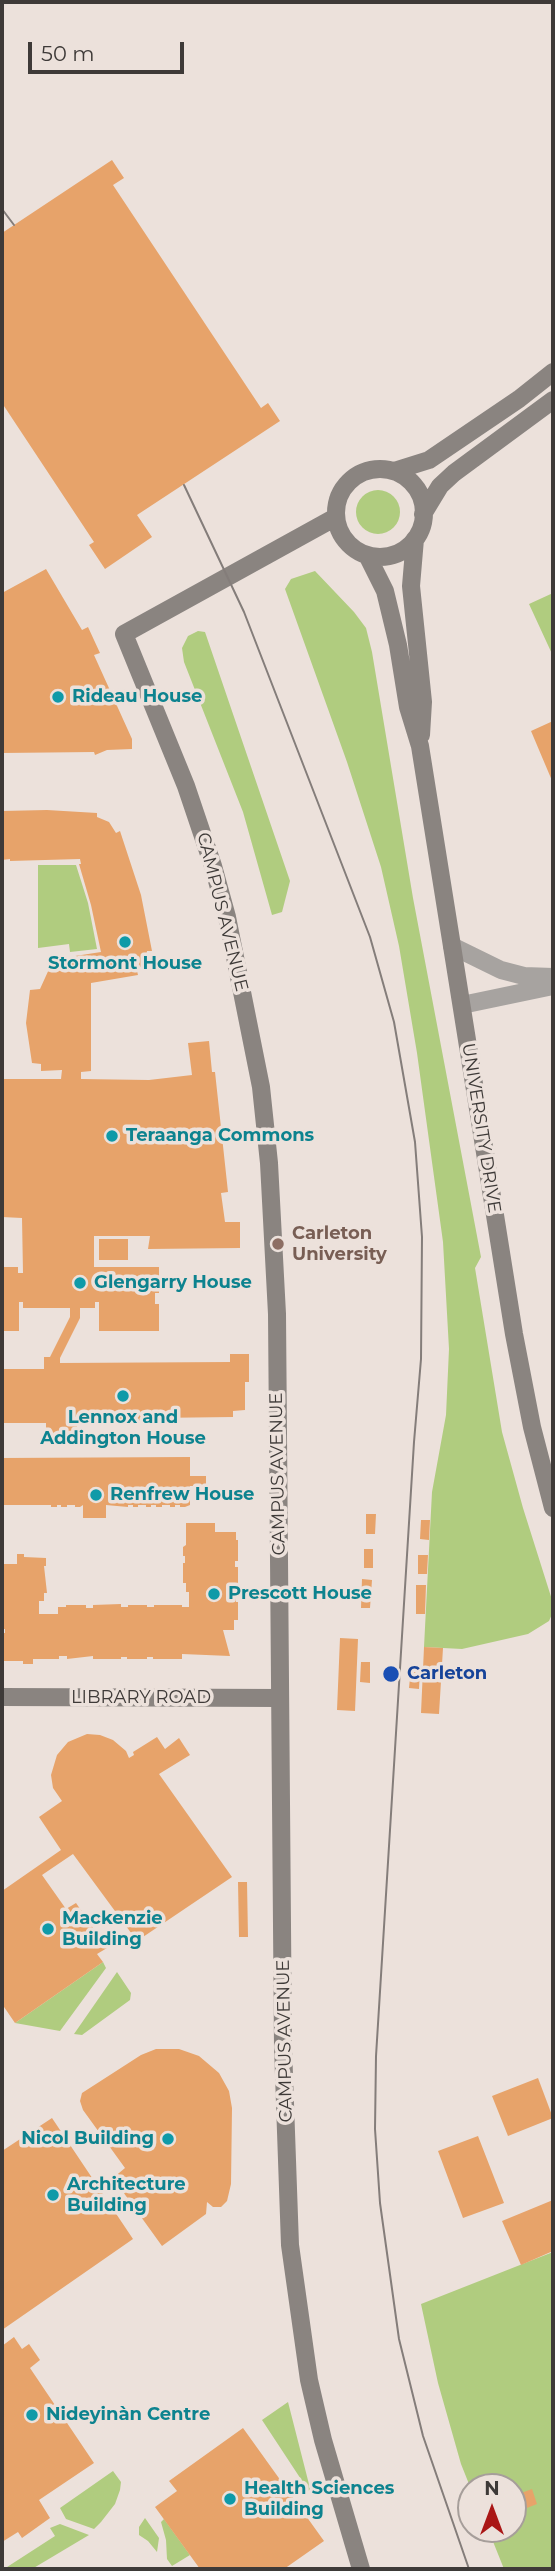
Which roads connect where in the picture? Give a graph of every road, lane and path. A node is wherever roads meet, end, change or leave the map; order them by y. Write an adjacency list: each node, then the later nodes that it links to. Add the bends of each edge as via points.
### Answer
1 (553, 372): 3 (street, via 429,460)
2 (553, 400): 4 (street, via 454,473 440,486)
3 (394, 471): 4 (street, via 416,488); 5 (street, via 381,468 354,477 339,497)
4 (424, 514): 6 (street)
5 (336, 517): 7 (street, via 345,540); 15 (street, CAMPUS AVENUE, via 124,634 213,866 261,1087 274,1235)
6 (415, 539): 7 (street, via 393,554); 8 (street, UNIVERSITY DRIVE, via 411,586 423,702)
7 (367, 555): 8 (street, UNIVERSITY DRIVE, via 385,591)
8 (419, 746): 9 (street, UNIVERSITY DRIVE)
9 (452, 946): 10 (street, via 501,970); 12 (street, UNIVERSITY DRIVE)
10 (553, 977)
11 (553, 986): 12 (street)
12 (462, 1005): 13 (street, UNIVERSITY DRIVE, via 518,1356)
13 (553, 1508)
14 (2, 1697): 15 (street, LIBRARY ROAD)
15 (279, 1699): 16 (street, CAMPUS AVENUE, via 290,2245 309,2380)
16 (361, 2569)

